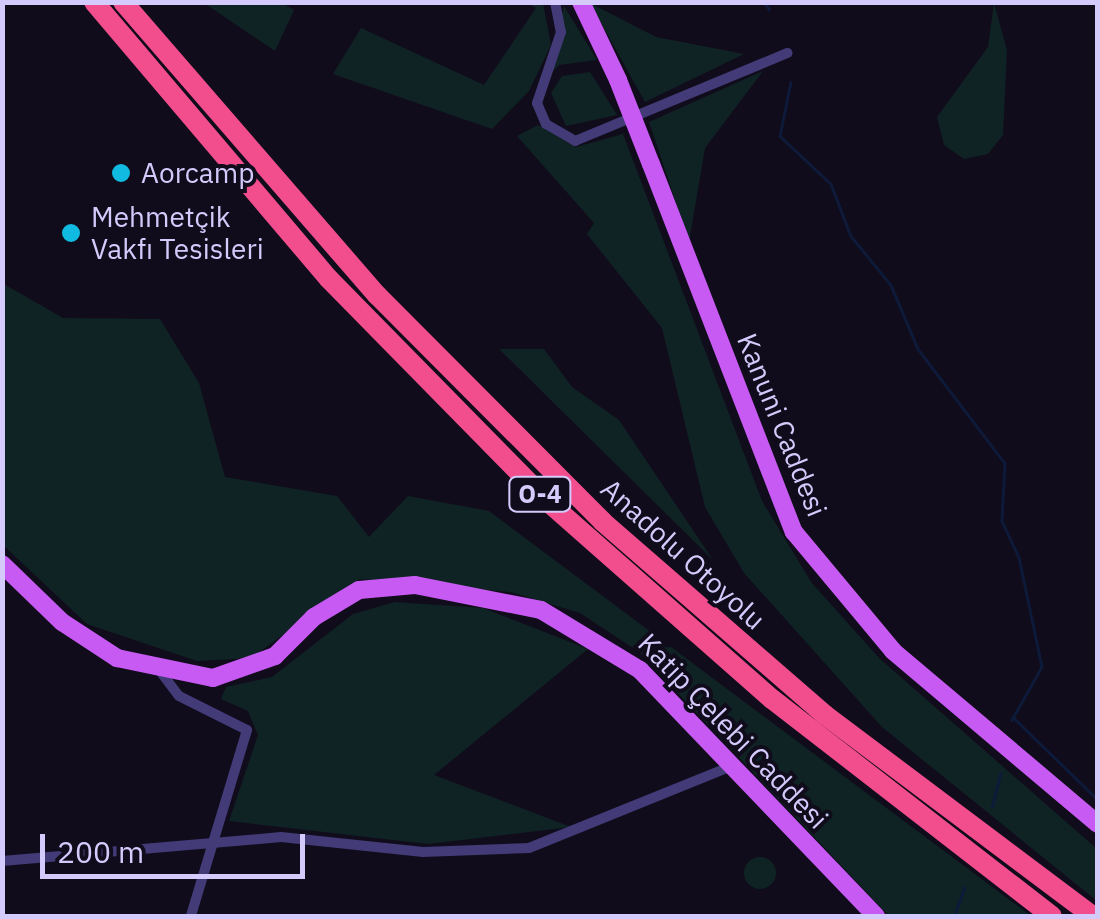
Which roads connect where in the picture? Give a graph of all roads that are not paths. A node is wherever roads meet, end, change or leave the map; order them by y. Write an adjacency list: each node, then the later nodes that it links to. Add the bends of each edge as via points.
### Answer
1 (94, 2): 14 (highway, Anadolu Otoyolu / O-4, via 330,279 546,500 772,699)
2 (123, 2): 15 (highway, Anadolu Otoyolu / O-4, via 377,296 604,522 826,714)
3 (556, 2): 5 (street, via 561,32 537,104 546,124 575,141)
4 (581, 2): 9 (main road, Kanuni Caddesi, bridge, via 618,80 794,532 893,651)
5 (788, 53)
6 (2, 564): 7 (main road, Katip Çelebi Caddesi, via 62,622 116,658)
7 (156, 667): 8 (main road, Katip Çelebi Caddesi, via 213,678 255,668 359,590 478,593 540,610 613,648); 10 (street, via 179,696 247,730)
8 (732, 766): 10 (street, via 529,848); 13 (main road, Katip Çelebi Caddesi)
9 (1098, 824)
10 (210, 841): 11 (street); 12 (street)
11 (2, 861)
12 (191, 916)
13 (876, 916)
14 (1052, 916)
15 (1093, 916)

